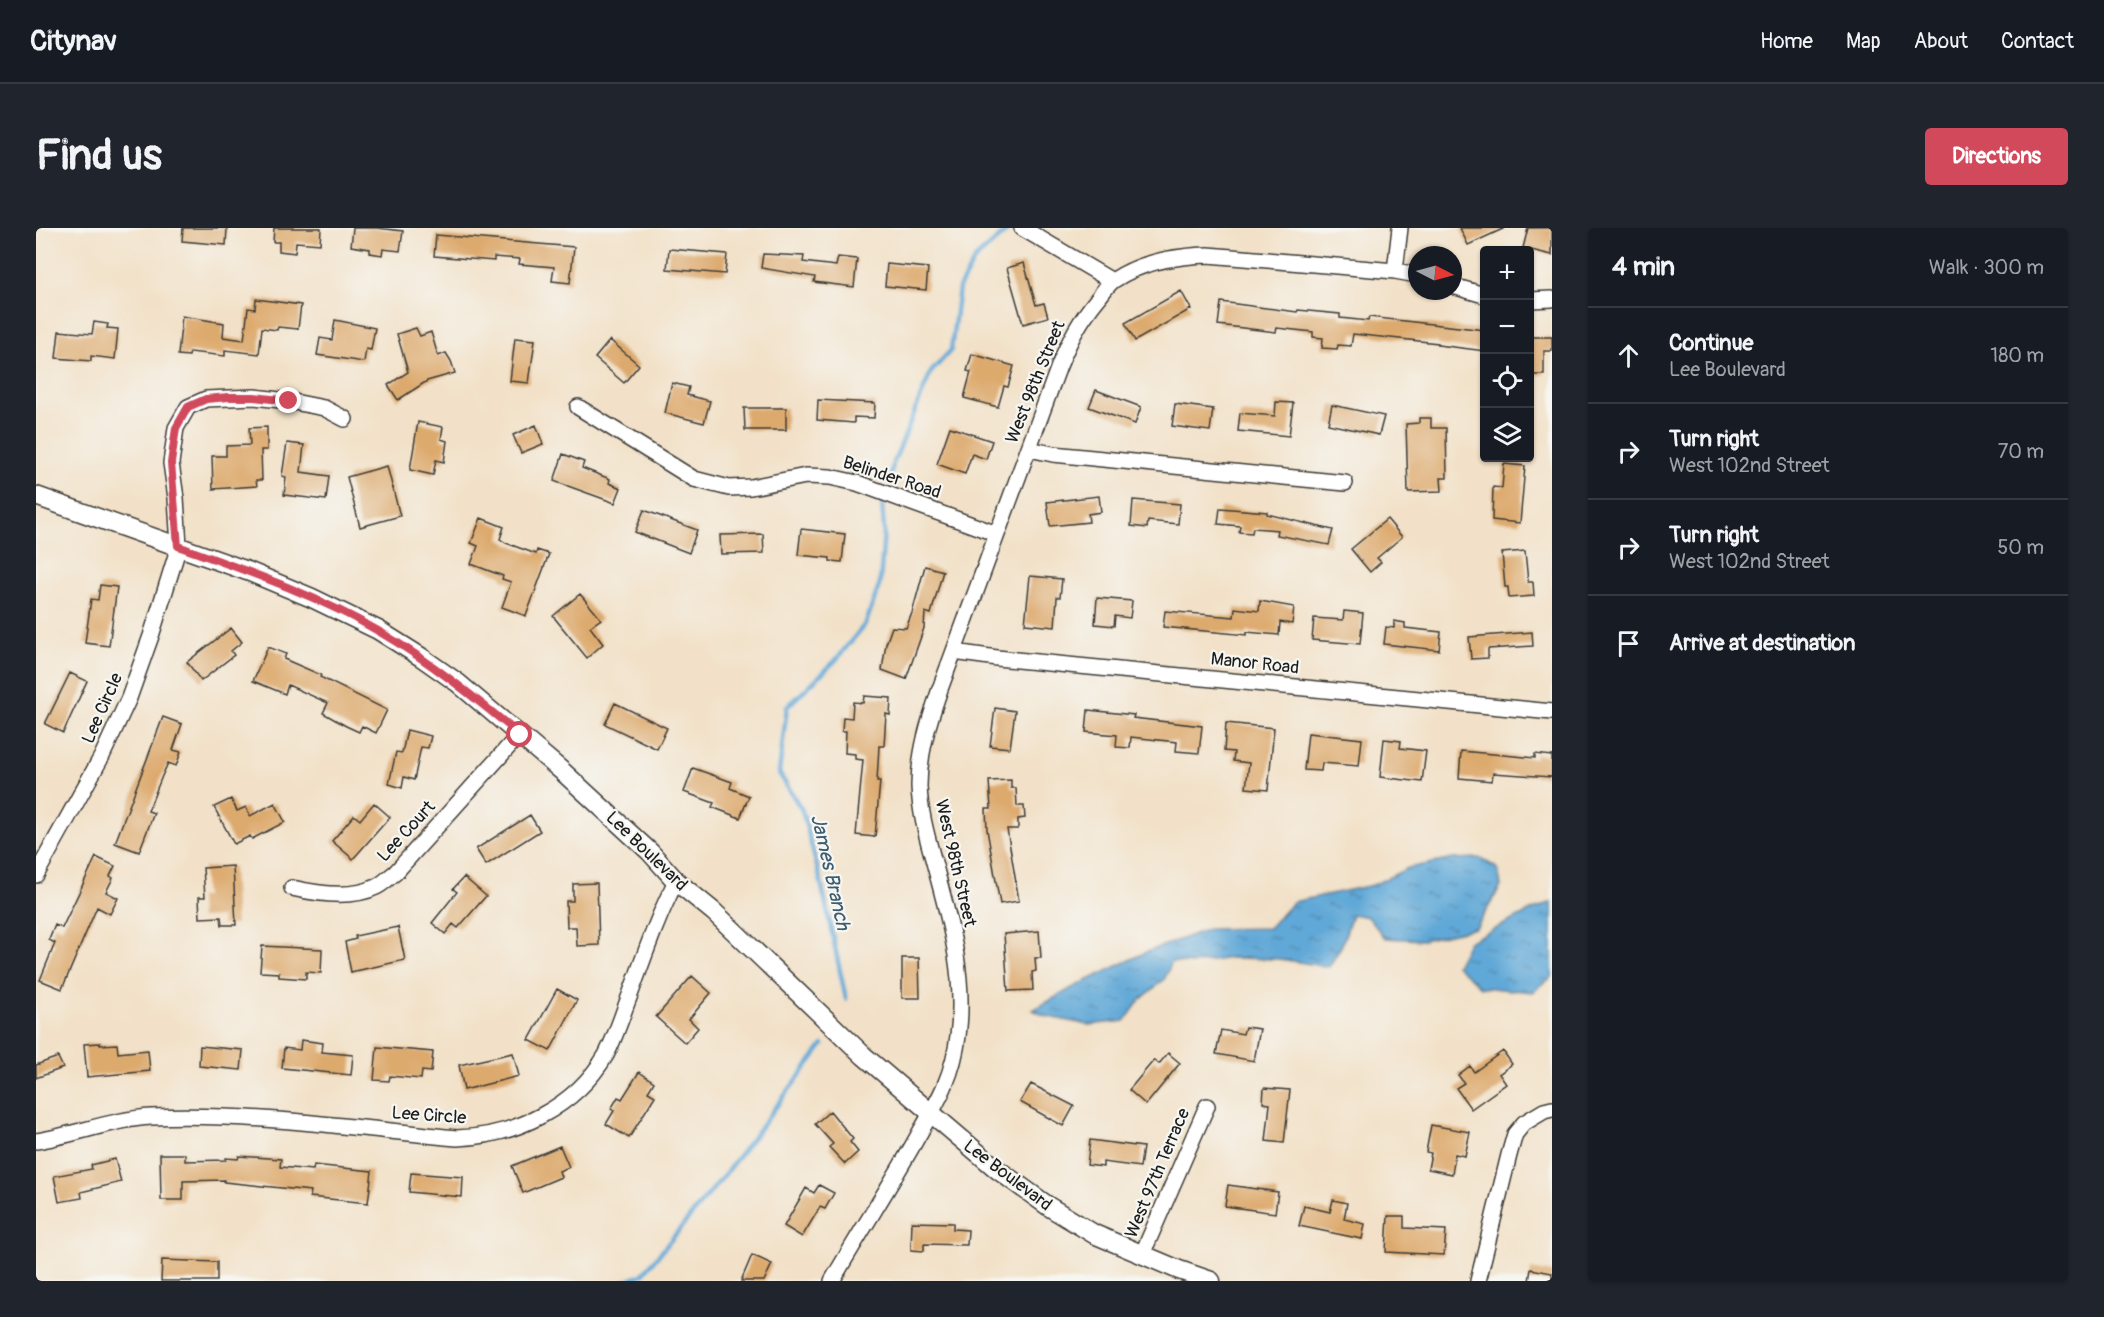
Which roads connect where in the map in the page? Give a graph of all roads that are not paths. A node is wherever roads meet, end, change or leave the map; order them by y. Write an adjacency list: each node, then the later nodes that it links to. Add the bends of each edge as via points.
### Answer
1 (1022, 228): 5 (street)
2 (1400, 228): 3 (street)
3 (1395, 271): 4 (street); 5 (street, via 1208,255 1161,261)
4 (1408, 273)
5 (1112, 281): 12 (street, West 98th Street, via 1069,340)
6 (1462, 289): 7 (street)
7 (1480, 294)
8 (1552, 299): 9 (street)
9 (1534, 300)
10 (578, 407): 15 (street, Belinder Road, via 694,479 729,488 751,488 795,478 830,477 857,483)
11 (345, 419): 16 (street, via 324,408 254,397 206,399 188,407 176,428 171,463)
12 (1029, 449): 13 (street); 15 (street, West 98th Street)
13 (1345, 483)
14 (36, 496): 16 (street, Lee Boulevard)
15 (997, 534): 17 (street, West 98th Street)
16 (178, 546): 19 (street, Lee Boulevard, via 312,598 378,630 458,683); 20 (street, Lee Circle, via 129,698 102,756)
17 (954, 652): 18 (street, Manor Road); 25 (street, West 98th Street, via 927,725 920,771 924,822 951,925 960,970 961,1003 950,1078)
18 (1552, 712)
19 (520, 735): 21 (street, Lee Boulevard, via 650,852); 22 (street, Lee Court, via 395,873 377,886 339,894)
20 (36, 875)
21 (675, 881): 25 (street, Lee Boulevard, via 714,912); 26 (street, Lee Circle, via 617,1030 595,1072 539,1118 513,1129 457,1138 228,1117 150,1117)
22 (292, 888)
23 (1207, 1106): 27 (street, West 97th Terrace)
24 (1548, 1110): 30 (street, via 1524,1123 1515,1134)
25 (930, 1114): 27 (street, Lee Boulevard, via 1048,1206 1095,1234); 28 (street, West 98th Street)
26 (36, 1141)
27 (1142, 1255): 29 (street, Lee Boulevard)
28 (832, 1281)
29 (1211, 1281)
30 (1478, 1281)

